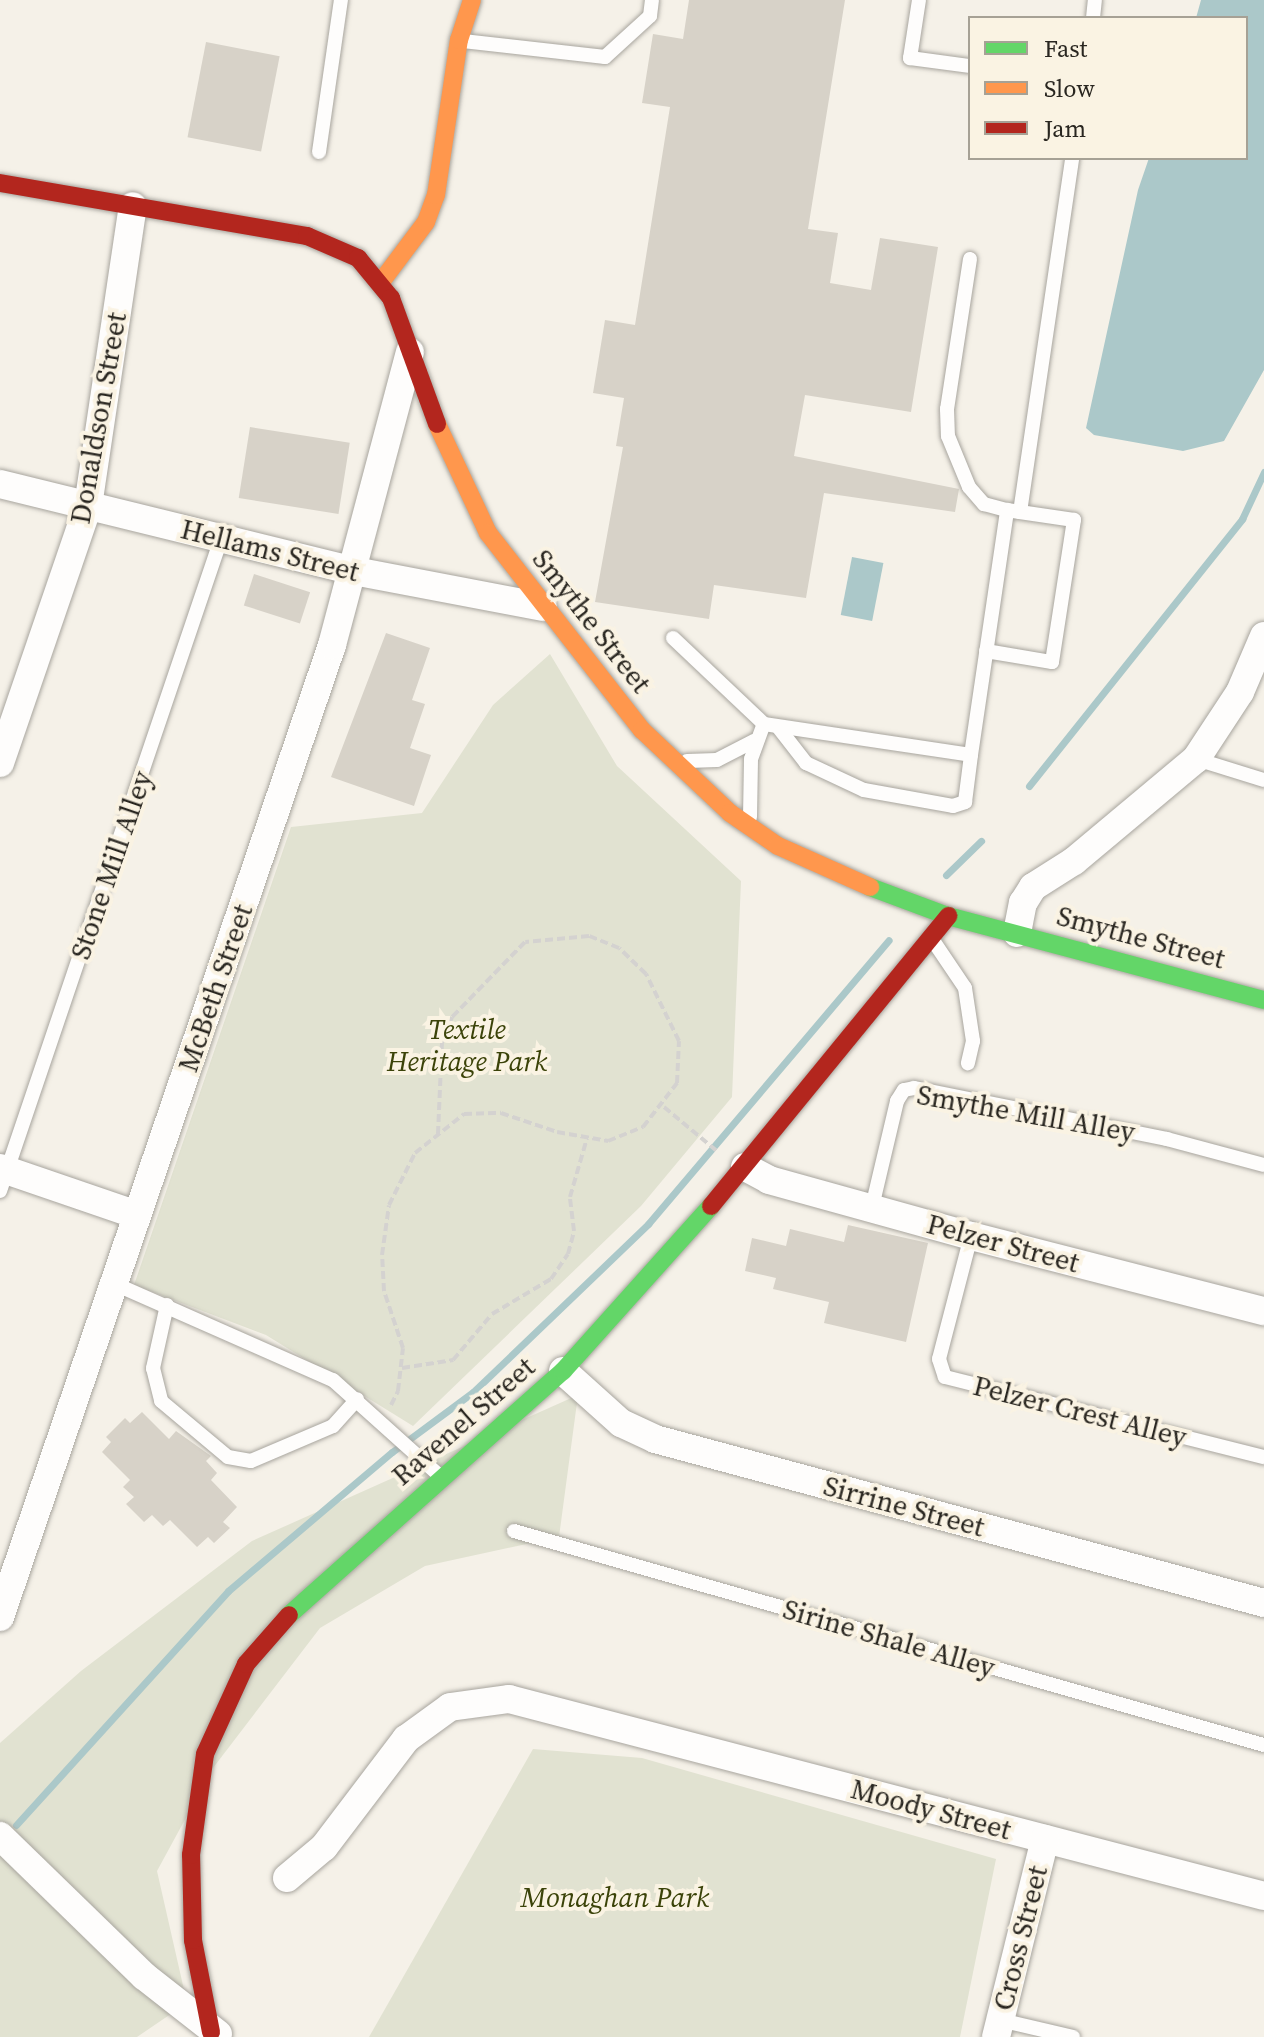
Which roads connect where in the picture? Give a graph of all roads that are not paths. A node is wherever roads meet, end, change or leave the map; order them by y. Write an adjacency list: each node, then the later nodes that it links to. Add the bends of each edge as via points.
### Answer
1 (341, 0): 7 (lane)
2 (652, 0): 5 (lane, via 650,16 605,57)
3 (919, 0): 6 (lane, via 910,58)
4 (463, 1): 5 (street)
5 (459, 40): 12 (street, via 436,195 426,222)
6 (968, 66)
7 (319, 152)
8 (1072, 160): 16 (lane)
9 (0, 183): 10 (street, Smythe Street)
10 (133, 206): 12 (street, Smythe Street, via 307,236 358,258); 15 (street, Donaldson Street)
11 (970, 259): 16 (lane, via 947,409 948,436 969,487 984,504)
12 (381, 282): 13 (street, Smythe Street)
13 (410, 352): 18 (street, McBeth Street); 19 (street, Smythe Street, via 452,465 474,508)
14 (0, 484): 15 (street, Hellams Street)
15 (88, 506): 17 (street, Hellams Street); 28 (street, Donaldson Street)
16 (1014, 511): 22 (lane); 22 (lane, via 1074,520 1052,662)
17 (221, 539): 18 (street, Hellams Street); 38 (lane, Stone Mill Alley)
18 (354, 571): 19 (street, Hellams Street); 40 (street, McBeth Street)
19 (543, 607): 27 (street, Smythe Street)
20 (1264, 636): 26 (street, via 1240,692)
21 (673, 638): 23 (lane)
22 (986, 651): 25 (lane)
23 (771, 726): 24 (lane); 25 (lane); 25 (lane, via 806,763 864,790 953,806 965,802)
24 (754, 741): 27 (lane, via 717,760); 30 (lane, via 748,787)
25 (971, 755)
26 (1196, 759): 29 (lane); 32 (street, via 1074,861 1033,887 1023,903)
27 (672, 760): 30 (street, Smythe Street)
28 (0, 763)
29 (1264, 780)
30 (752, 828): 31 (street, Smythe Street, via 829,872)
31 (948, 916): 32 (street, Smythe Street); 33 (street, Ravenel Street)
32 (1017, 933): 34 (street, Smythe Street)
33 (932, 939): 35 (lane, via 965,988 973,1041); 37 (street, Ravenel Street)
34 (1264, 1000)
35 (968, 1063)
36 (1264, 1165): 39 (lane, Smythe Mill Alley, via 1167,1139 914,1088 904,1090 897,1101)
37 (745, 1167): 39 (street, Pelzer Street, via 769,1180); 45 (street, Ravenel Street)
38 (2, 1176): 40 (street)
39 (872, 1207): 41 (street, Pelzer Street)
40 (137, 1215): 42 (street, McBeth Street)
41 (971, 1236): 44 (street, Pelzer Street); 47 (lane, Pelzer Crest Alley, via 939,1359 945,1377)
42 (115, 1284): 43 (lane); 51 (street, McBeth Street)
43 (167, 1305): 46 (lane, via 333,1380); 46 (lane, via 153,1368 161,1401 228,1457 251,1461 333,1426)
44 (1264, 1311)
45 (563, 1371): 48 (street, Ravenel Street); 50 (street, Sirrine Street, via 621,1423 655,1439)
46 (357, 1399): 48 (lane)
47 (1264, 1457)
48 (442, 1477): 58 (street, Ravenel Street, via 304,1598 246,1664 216,1721 200,1776 190,1915)
49 (514, 1531): 52 (lane, Sirine Shale Alley)
50 (1264, 1603)
51 (0, 1617)
52 (1264, 1745)
53 (0, 1836): 58 (street, via 144,1976)
54 (1045, 1839): 55 (street, Moody Street, via 509,1699 450,1707 406,1739 324,1847); 56 (street, Moody Street); 57 (street, Cross Street)
55 (287, 1878)
56 (1264, 1896)
57 (998, 2029): 59 (lane)
58 (219, 2035)
59 (1073, 2037)

